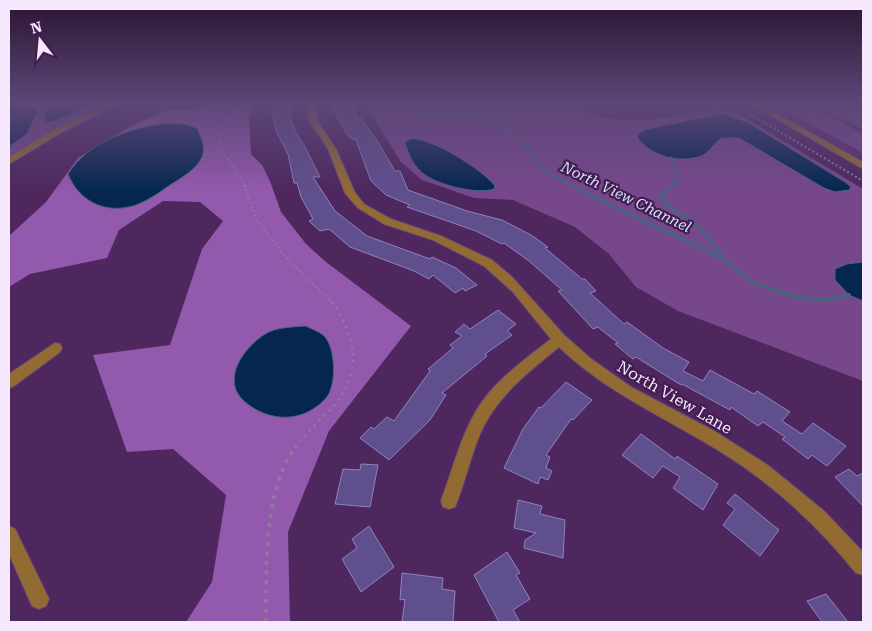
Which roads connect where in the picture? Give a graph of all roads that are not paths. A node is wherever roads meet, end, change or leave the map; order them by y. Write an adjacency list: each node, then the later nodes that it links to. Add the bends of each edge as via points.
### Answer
1 (55, 132): 4 (street)
2 (322, 132): 6 (street, North View Lane, via 332,148 343,182 360,204 384,220 455,245 490,264 517,287)
3 (804, 132): 5 (street)
4 (9, 161)
5 (863, 166)
6 (559, 340): 9 (street, via 515,374 490,403 475,428); 11 (street, North View Lane, via 622,390 728,447 755,466 816,515)
7 (55, 348): 8 (street)
8 (9, 382)
9 (449, 501)
10 (9, 535): 12 (street)
11 (863, 566)
12 (38, 598)

